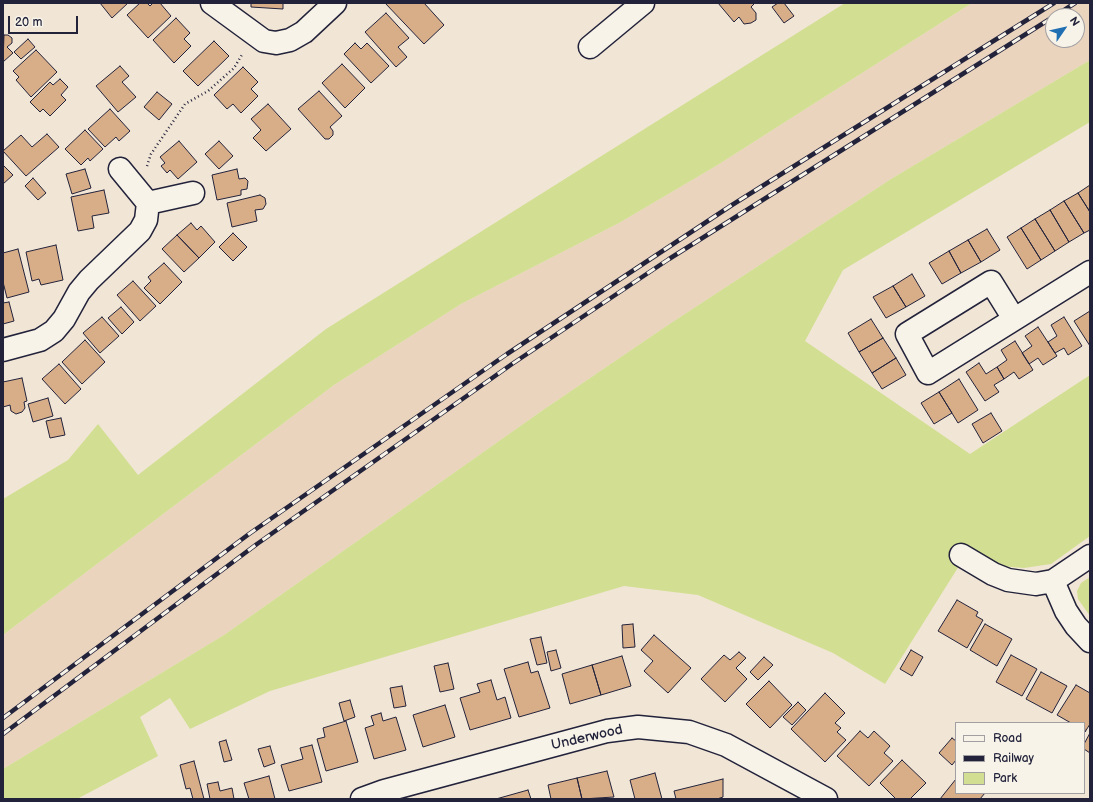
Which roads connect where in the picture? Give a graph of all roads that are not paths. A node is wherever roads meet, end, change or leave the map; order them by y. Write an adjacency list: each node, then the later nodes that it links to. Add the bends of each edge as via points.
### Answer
1 (212, 3): 2 (street, via 255,36 264,41 276,42 290,40 304,32)
2 (335, 3)
3 (643, 3): 4 (street)
4 (590, 47)
5 (120, 169): 7 (street)
6 (194, 193): 7 (street)
7 (142, 195): 10 (street, via 146,220 140,231 89,280 54,331 40,340)
8 (1090, 272): 9 (street)
9 (1014, 319): 9 (street, via 991,282 907,334 928,373)
10 (3, 350)
11 (961, 555): 13 (street, via 1008,580 1036,584)
12 (1090, 556): 13 (street)
13 (1053, 581): 14 (street, via 1066,611)
14 (1090, 641)
15 (362, 799): 16 (street, Underwood, via 607,731 638,727 689,732 726,745)
16 (826, 799)

